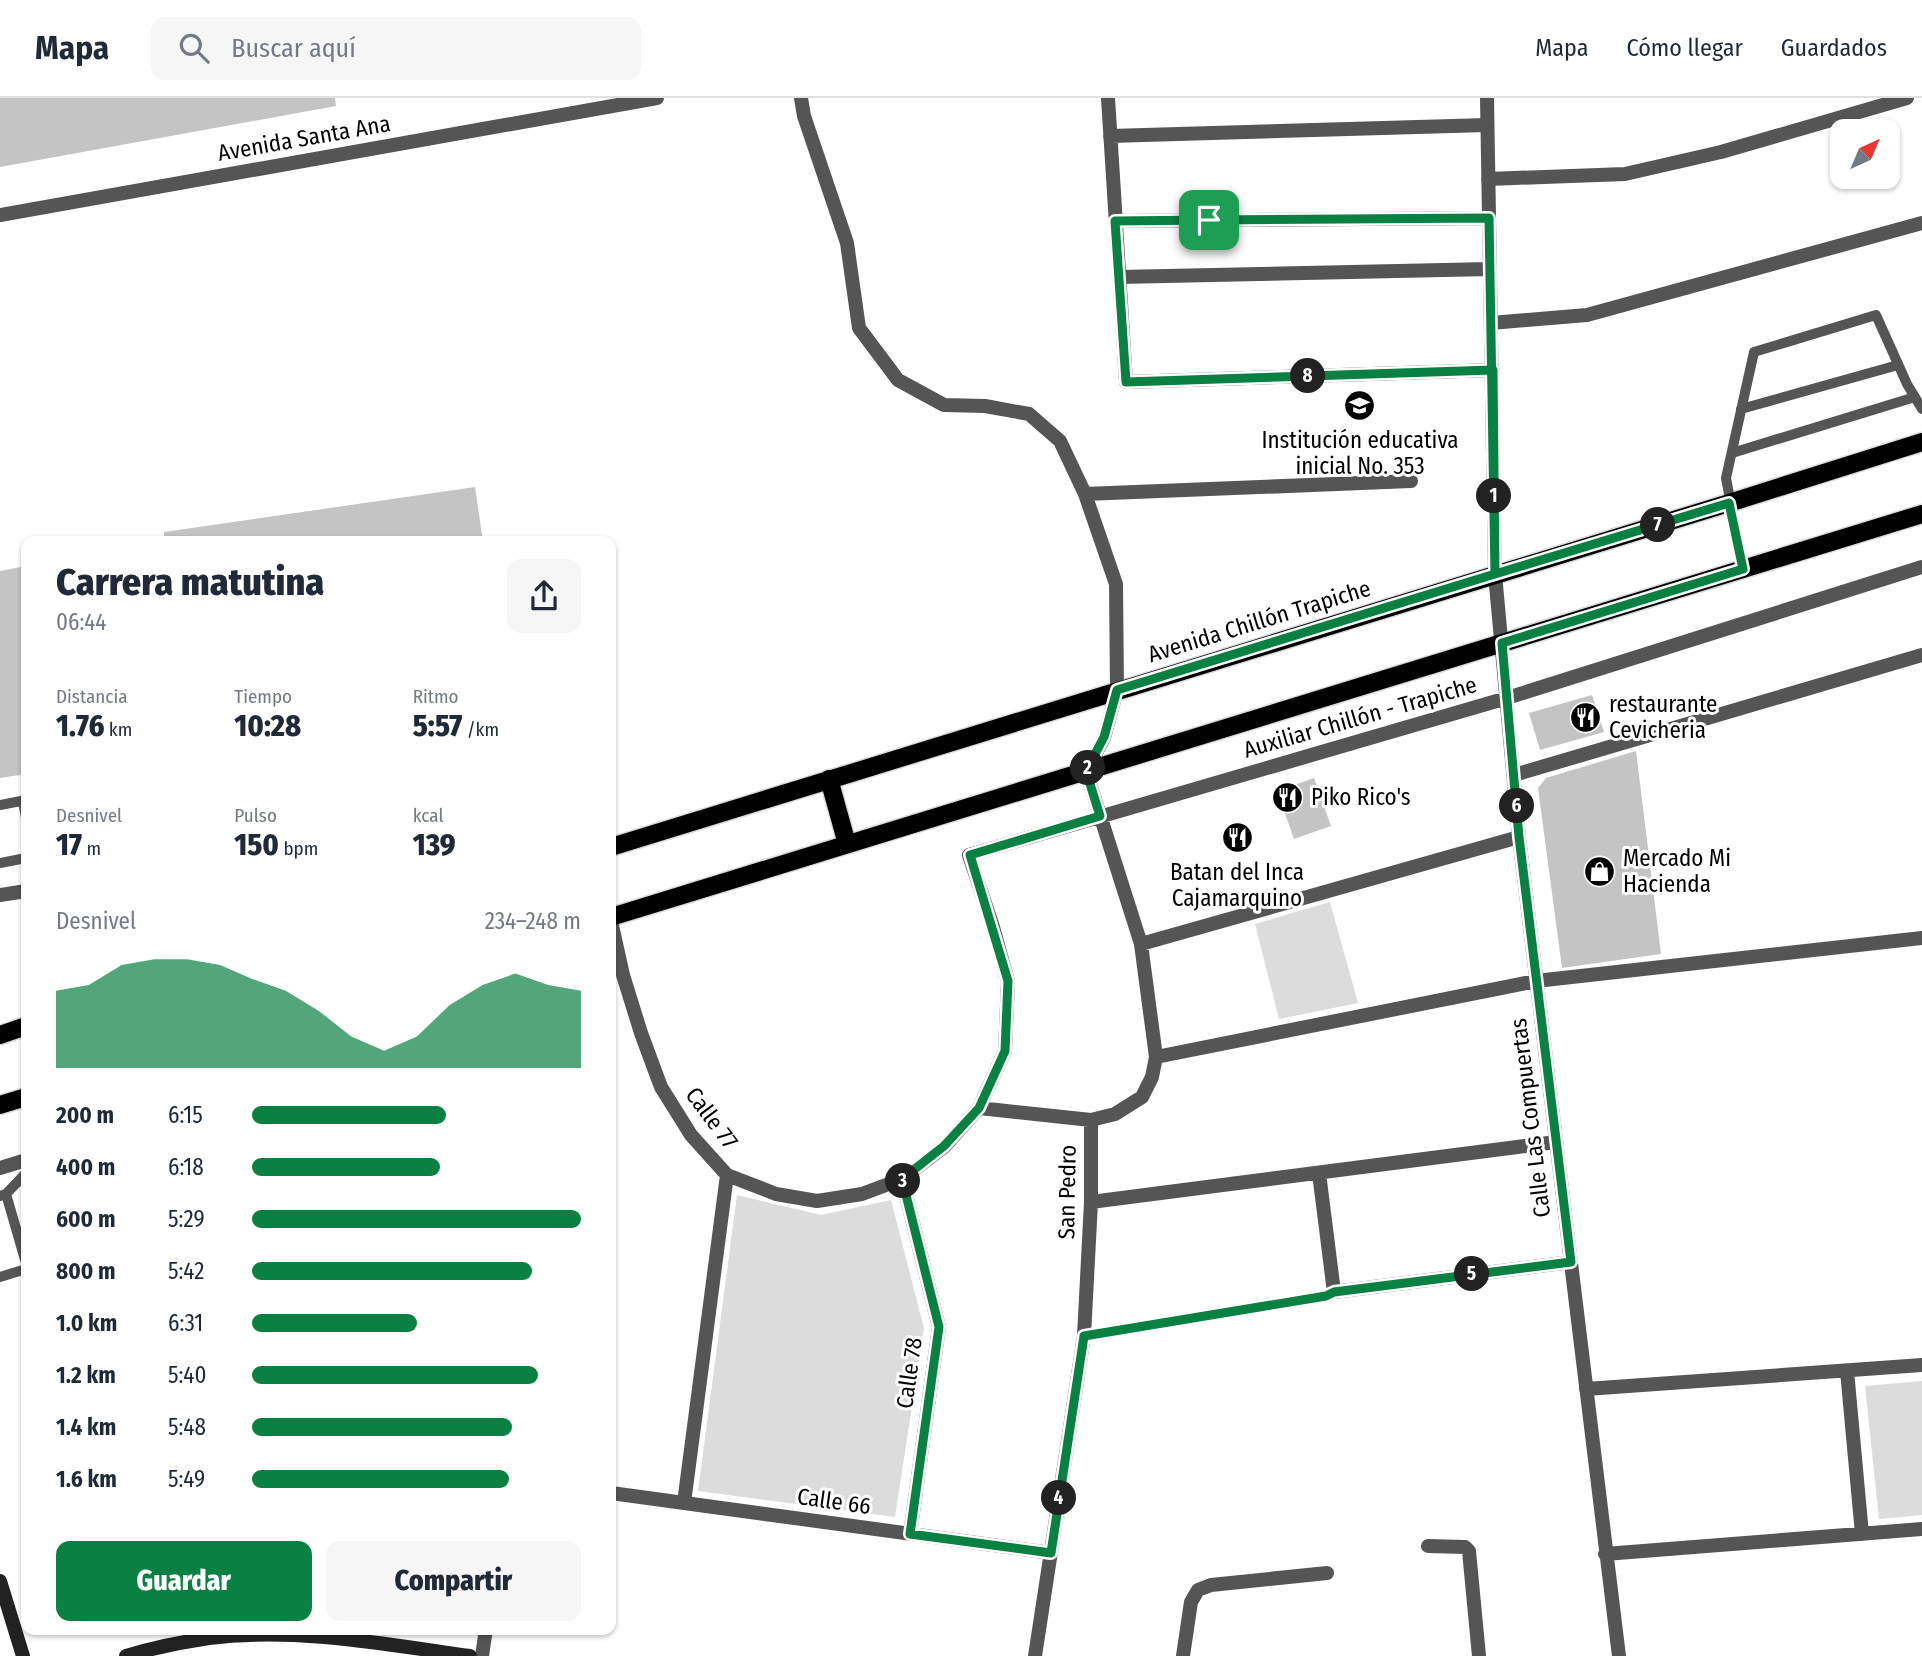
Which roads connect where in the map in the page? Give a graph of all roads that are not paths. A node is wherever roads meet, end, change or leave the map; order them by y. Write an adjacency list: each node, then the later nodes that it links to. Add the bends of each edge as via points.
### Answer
1 (657, 98): 9 (street, Avenida Santa Ana)
2 (800, 98): 24 (street, via 846,243 859,328 898,380 944,405 1029,414 1060,441)
3 (1108, 98): 7 (street)
4 (1487, 98): 6 (street, Calle Las Compuertas)
5 (1907, 98): 8 (street, via 1721,152 1625,174)
6 (1487, 124): 7 (street); 8 (street, Calle Las Compuertas)
7 (1110, 136): 11 (street)
8 (1488, 179): 10 (street, Calle Las Compuertas)
9 (0, 215)
10 (1489, 218): 11 (street); 13 (street, Calle Las Compuertas)
11 (1115, 221): 14 (street)
12 (1922, 223): 15 (street, via 1587,315)
13 (1490, 269): 14 (street); 15 (street, Calle Las Compuertas)
14 (1119, 277): 17 (street, via 1126,382)
15 (1492, 323): 17 (street, Calle Las Compuertas)
16 (1898, 365): 18 (lane); 19 (lane); 19 (lane, via 1876,315 1754,352)
17 (1493, 370): 29 (street, Calle Las Compuertas)
18 (1915, 397): 20 (lane); 22 (lane)
19 (1741, 409): 22 (lane)
20 (1922, 409)
21 (1922, 442): 25 (main road, Avenida Chillón Trapiche)
22 (1731, 453): 25 (lane, via 1726,478)
23 (1411, 481): 24 (street)
24 (1085, 494): 32 (street, via 1115,584)
25 (1729, 503): 28 (lane); 29 (main road, Avenida Chillón Trapiche)
26 (1922, 514): 28 (main road)
27 (1922, 567): 33 (street, Auxiliar Chillón - Trapiche)
28 (1743, 569): 30 (main road)
29 (1495, 574): 30 (street, Calle Las Compuertas); 32 (main road, Avenida Chillón Trapiche)
30 (1502, 643): 33 (street, Calle Las Compuertas); 34 (main road)
31 (1922, 655): 35 (street)
32 (1117, 690): 34 (street, via 1104,737); 36 (main road, Avenida Chillón Trapiche)
33 (1507, 698): 35 (street, Calle Las Compuertas); 39 (street, Auxiliar Chillón - Trapiche)
34 (1086, 771): 39 (street, San Pedro); 41 (main road)
35 (1514, 775): 40 (street, Calle Las Compuertas)
36 (829, 779): 41 (main road); 42 (main road, Avenida Chillón Trapiche)
37 (21, 802): 38 (lane)
38 (0, 805)
39 (1100, 816): 43 (street, Auxiliar Chillón - Trapiche); 50 (street, San Pedro)
40 (1519, 837): 50 (street); 52 (street, Calle Las Compuertas)
41 (847, 844): 48 (main road)
42 (616, 845)
43 (970, 855): 58 (street, Calle 77, via 1008,981 1005,1051)
44 (21, 859): 45 (lane)
45 (0, 863)
46 (21, 892): 47 (street)
47 (0, 895)
48 (616, 917)
49 (1922, 938): 52 (street)
50 (1141, 944): 55 (street, San Pedro)
51 (617, 977): 64 (street, Calle 77, via 661,1087 691,1135)
52 (1536, 981): 55 (street); 60 (street, Calle Las Compuertas)
53 (21, 1029): 54 (main road)
54 (0, 1035)
55 (1156, 1057): 59 (street, San Pedro, via 1142,1097 1115,1114)
56 (21, 1099): 57 (main road)
57 (0, 1105)
58 (979, 1108): 59 (street); 66 (street, Calle 77, via 944,1146)
59 (1091, 1120): 68 (street, San Pedro)
60 (1556, 1142): 63 (street); 72 (street, Calle Las Compuertas)
61 (21, 1162): 62 (street)
62 (0, 1168)
63 (1319, 1173): 68 (street); 75 (street)
64 (727, 1175): 66 (street, Calle 77, via 776,1194 817,1201 862,1194); 81 (street)
65 (21, 1178): 67 (lane)
66 (902, 1179): 83 (street, Calle 78, via 939,1327)
67 (3, 1195): 69 (lane)
68 (1091, 1202): 76 (street, San Pedro)
69 (13, 1220): 70 (lane); 71 (lane)
70 (0, 1224)
71 (21, 1246)
72 (1571, 1262): 75 (street); 79 (street, Calle Las Compuertas)
73 (21, 1271): 74 (lane)
74 (0, 1277)
75 (1334, 1292): 76 (lane)
76 (1084, 1336): 86 (street, San Pedro)
77 (1922, 1365): 78 (street)
78 (1847, 1371): 79 (street); 84 (street)
79 (1586, 1389): 87 (street, Calle Las Compuertas)
80 (616, 1494): 81 (street, Calle 66)
81 (684, 1503): 83 (street, Calle 66)
82 (1922, 1529): 84 (street)
83 (910, 1534): 86 (street, Calle 66)
84 (1862, 1534): 87 (street)
85 (1428, 1546): 99 (street, via 1469,1551)
86 (1051, 1553): 97 (street, San Pedro)
87 (1605, 1554): 100 (street, Calle Las Compuertas)
88 (1327, 1573): 98 (street, via 1198,1590 1191,1602)
89 (0, 1581): 93 (street)
90 (260, 1635): 94 (street, via 164,1645)
91 (345, 1635): 95 (street)
92 (485, 1635): 96 (street)
93 (23, 1656)
94 (126, 1656)
95 (470, 1656)
96 (481, 1656)
97 (1035, 1656)
98 (1183, 1656)
99 (1479, 1656)
100 (1619, 1656)

